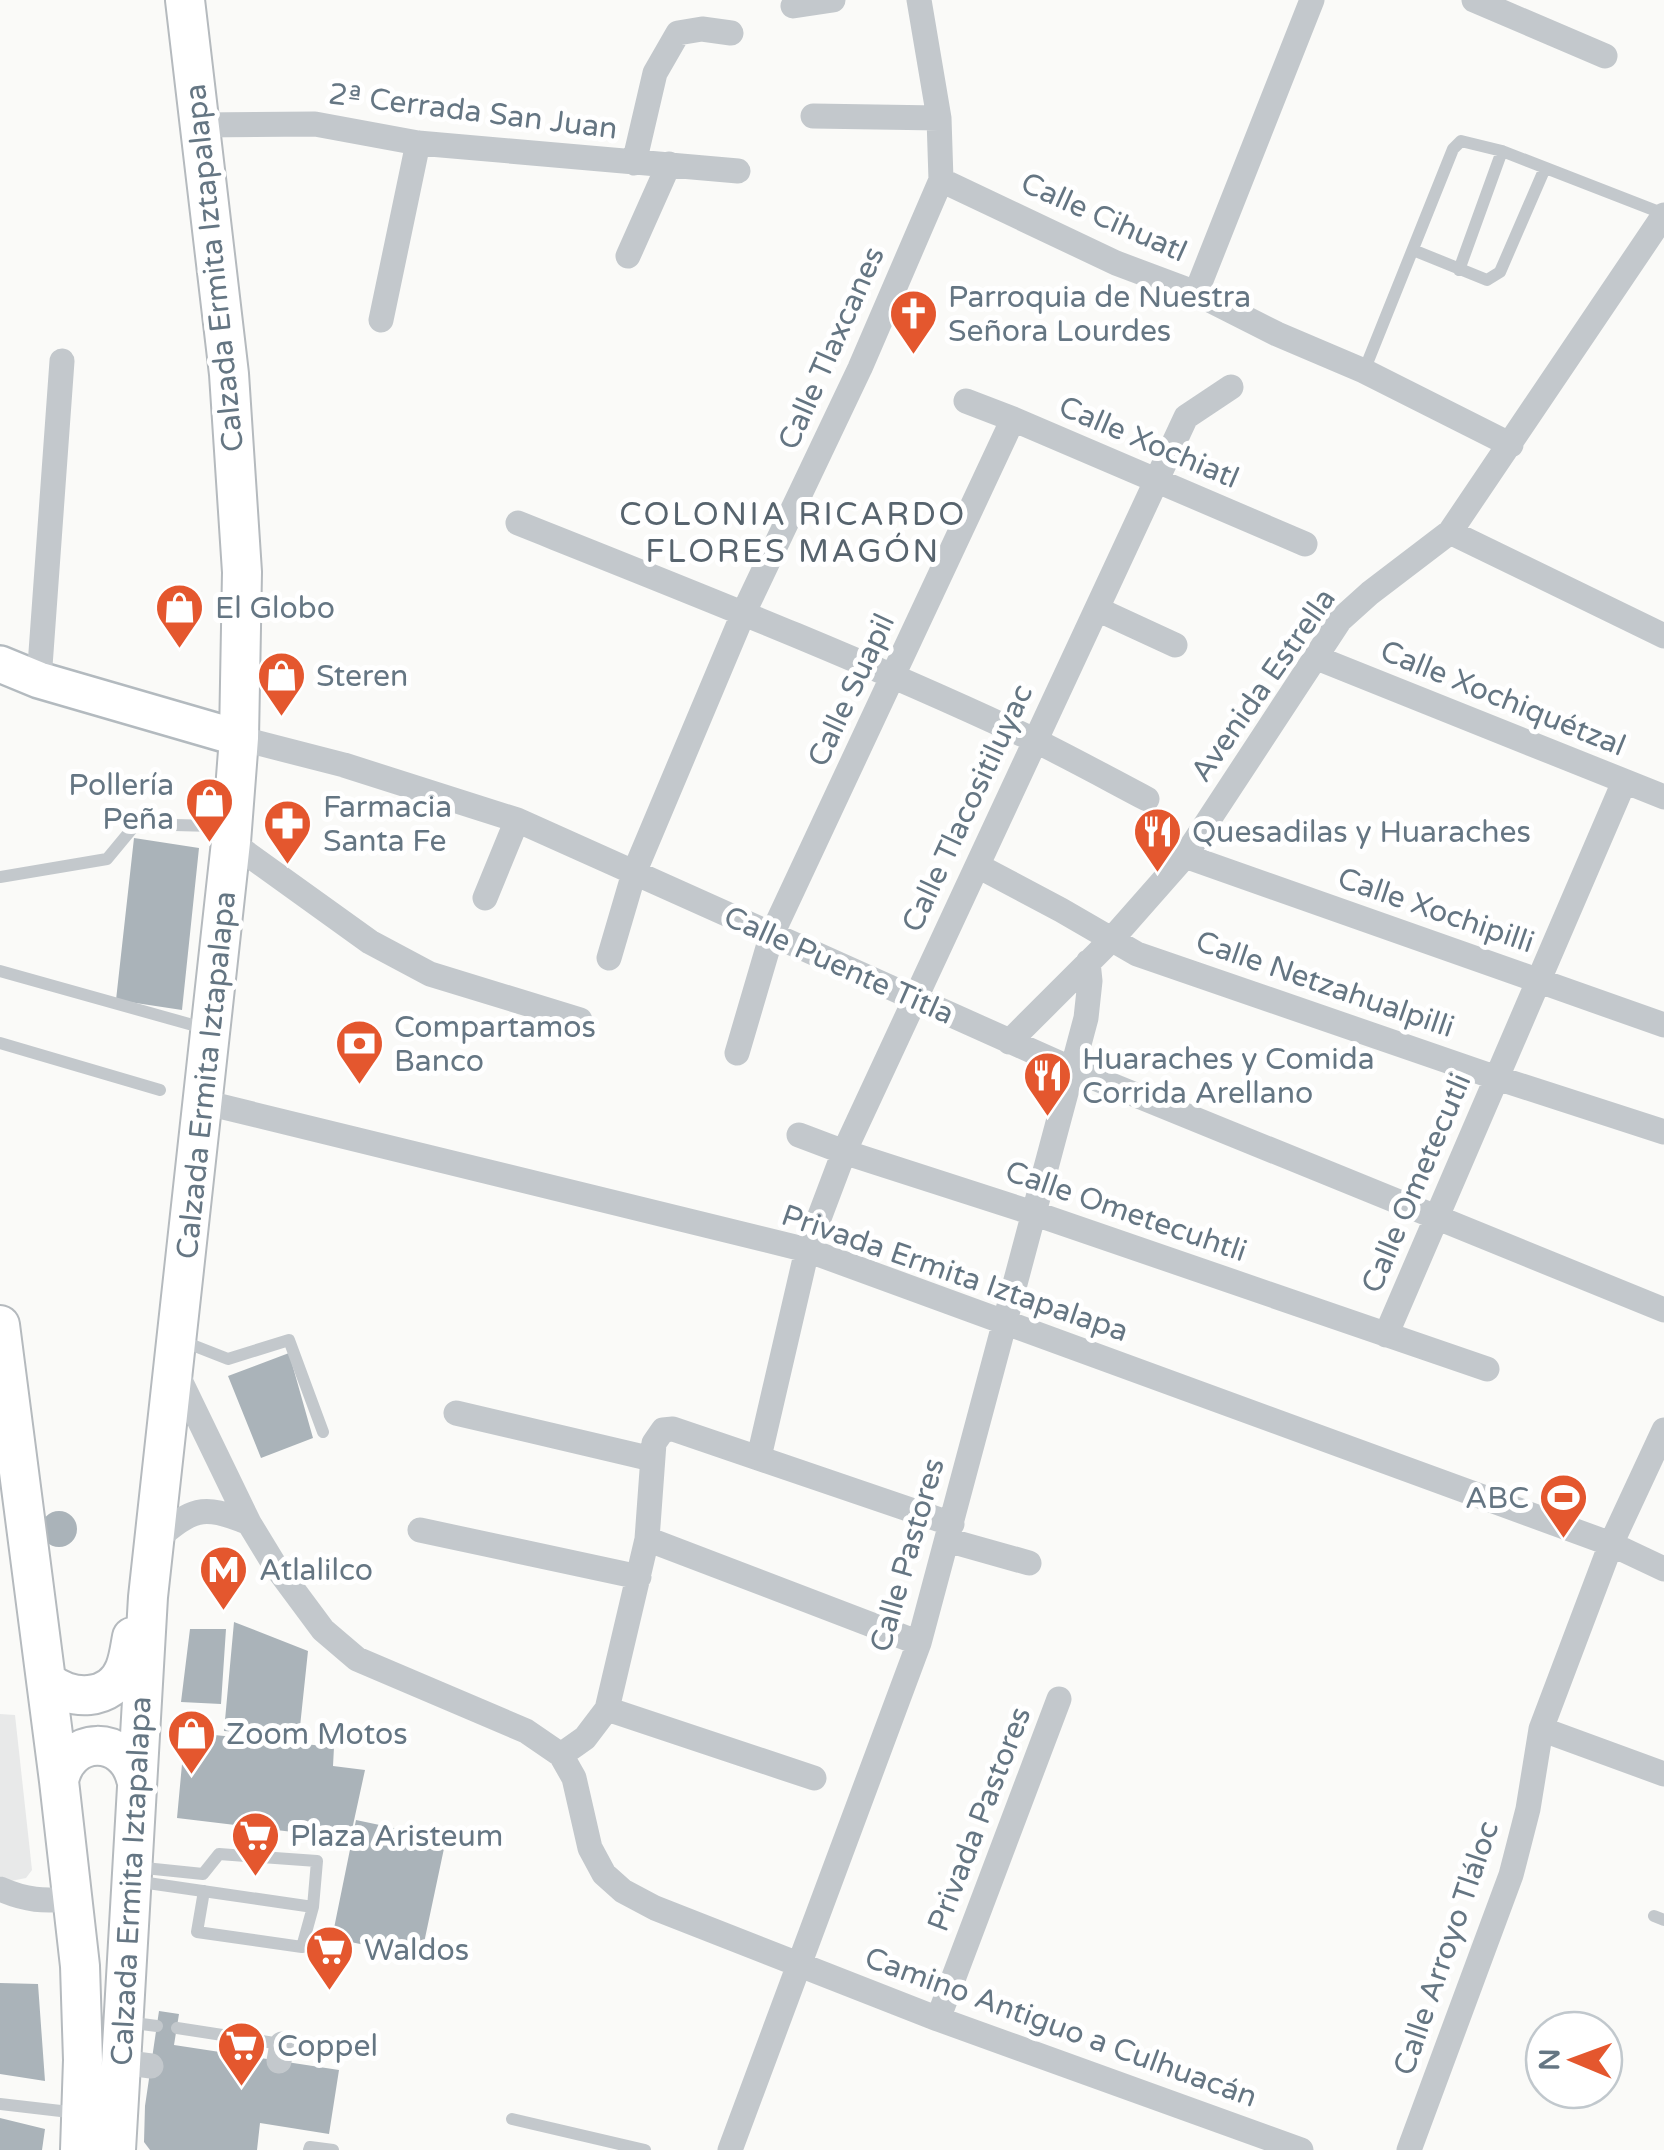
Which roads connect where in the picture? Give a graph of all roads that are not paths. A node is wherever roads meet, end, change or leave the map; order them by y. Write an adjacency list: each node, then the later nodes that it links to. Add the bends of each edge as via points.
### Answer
1 (185, 0): 11 (main road, Calzada Ermita Iztapalapa)
2 (833, 0): 6 (street)
3 (919, 0): 10 (street, Calle Tlaxcanes)
4 (1312, 0): 23 (street)
5 (1474, 0): 8 (street)
6 (793, 6)
7 (731, 32): 14 (street, via 678,33 655,73)
8 (1604, 56)
9 (813, 116): 10 (street)
10 (939, 118): 18 (street, Calle Tlaxcanes)
11 (199, 125): 12 (street, 2ª Cerrada San Juan, via 315,124); 43 (main road, Calzada Ermita Iztapalapa, via 230,374 242,572)
12 (418, 142): 14 (street, 2ª Cerrada San Juan); 24 (street)
13 (1502, 151): 16 (lane); 20 (lane, via 1461,141 1452,148); 22 (lane)
14 (634, 163): 15 (street, 2ª Cerrada San Juan)
15 (668, 164): 17 (street, 2ª Cerrada San Juan); 21 (street)
16 (1545, 168): 19 (lane); 22 (lane, via 1500,272 1487,280)
17 (738, 171)
18 (941, 180): 23 (street, Calle Cihuatl); 36 (street, Calle Tlaxcanes)
19 (1664, 214): 30 (street, Avenida Estrella)
20 (1413, 250): 22 (lane); 26 (lane)
21 (628, 256)
22 (1459, 270)
23 (1196, 293): 26 (street, Calle Cihuatl)
24 (381, 320)
25 (62, 361): 42 (street)
26 (1364, 370): 30 (street, Calle Cihuatl)
27 (1231, 388): 31 (street, Calle Tlacositiluyac, via 1186,417)
28 (966, 401): 29 (street, Calle Xochiatl)
29 (1013, 418): 31 (street, Calle Xochiatl); 41 (street, Calle Suapil)
30 (1510, 444): 33 (street, Avenida Estrella)
31 (1156, 480): 34 (street, Calle Xochiatl); 35 (street, Calle Tlacositiluyac)
32 (518, 523): 36 (street)
33 (1450, 532): 37 (street); 39 (street, Avenida Estrella, via 1340,620)
34 (1305, 544)
35 (1097, 609): 38 (street); 44 (street, Calle Tlacositiluyac)
36 (744, 614): 41 (street); 52 (street, Calle Tlaxcanes)
37 (1664, 636)
38 (1175, 645)
39 (1317, 658): 45 (street, Calle Xochiquétzal); 50 (street, Avenida Estrella)
40 (0, 664): 42 (street, Calle Puente Titla)
41 (893, 677): 44 (street); 55 (street, Calle Suapil)
42 (39, 680): 43 (street, Calle Puente Titla)
43 (239, 738): 48 (street, Calle Puente Titla); 49 (main road, Calzada Ermita Iztapalapa)
44 (1034, 740): 47 (street); 51 (street, Calle Tlacositiluyac)
45 (1624, 782): 46 (street, Calle Xochiquétzal); 60 (street, Calle Ometecutli)
46 (1664, 798)
47 (1147, 799)
48 (517, 820): 52 (street, Calle Puente Titla); 54 (street)
49 (231, 842): 53 (lane, via 213,826 136,824 107,860); 62 (street, via 370,942 430,974); 64 (main road, Calzada Ermita Iztapalapa)
50 (1185, 856): 56 (street, Avenida Estrella); 60 (street, Calle Xochipilli)
51 (978, 866): 56 (street, Calle Netzahualpilli); 61 (street, Calle Tlacositiluyac)
52 (634, 873): 55 (street, Calle Puente Titla); 57 (street, Calle Tlaxcanes)
53 (0, 876)
54 (486, 898)
55 (772, 934): 61 (street, Calle Puente Titla); 67 (street, Calle Suapil)
56 (1111, 940): 58 (street, Avenida Estrella); 69 (street, Calle Netzahualpilli)
57 (610, 958)
58 (1088, 962): 65 (street, Avenida Estrella); 68 (street, Calle Pastores, via 1086,1018)
59 (0, 971): 64 (lane)
60 (1539, 980): 63 (street, Calle Xochipilli); 69 (street, Calle Ometecutli)
61 (913, 999): 65 (street, Calle Puente Titla); 74 (street, Calle Tlacositiluyac)
62 (580, 1020)
63 (1664, 1025)
64 (210, 1030): 71 (main road, Calzada Ermita Iztapalapa)
65 (1010, 1042): 68 (street, Calle Puente Titla)
66 (0, 1044): 70 (lane)
67 (737, 1053)
68 (1072, 1068): 75 (street, Calle Pastores); 76 (street, Calle Puente Titla)
69 (1498, 1078): 72 (street, Calle Netzahualpilli); 76 (street, Calle Ometecutli)
70 (160, 1090)
71 (203, 1102): 77 (street, Privada Ermita Iztapalapa); 82 (main road, Calzada Ermita Iztapalapa)
72 (1664, 1132)
73 (799, 1134): 74 (street, Calle Ometecuhtli)
74 (844, 1152): 75 (street, Calle Ometecuhtli); 77 (street, Calle Tlacositiluyac)
75 (1036, 1214): 79 (street, Calle Pastores); 80 (street, Calle Ometecuhtli)
76 (1436, 1218): 78 (street, Calle Puente Titla); 80 (street, Calle Ometecutli)
77 (807, 1250): 79 (street, Privada Ermita Iztapalapa); 87 (street, Calle Tlacositiluyac)
78 (1664, 1310)
79 (1004, 1323): 91 (street, Calle Pastores); 94 (street, Privada Ermita Iztapalapa)
80 (1386, 1335): 83 (street, Calle Ometecuhtli)
81 (1, 1343): 100 (main road, Calzada Ermita Iztapalapa)
82 (175, 1354): 86 (lane, via 228,1359 289,1340); 89 (street); 93 (main road, Calzada Ermita Iztapalapa)
83 (1487, 1369)
84 (456, 1414): 88 (street)
85 (1664, 1430): 94 (street, Calle Arroyo Tláloc)
86 (323, 1432)
87 (759, 1457): 88 (street, via 673,1429 663,1430); 91 (street)
88 (652, 1459): 92 (street)
89 (249, 1523): 93 (street, via 225,1513 195,1512); 104 (street, via 323,1630 358,1659 526,1731)
90 (420, 1530): 97 (street)
91 (950, 1532): 95 (street); 99 (street, Calle Pastores)
92 (647, 1539): 97 (street); 99 (street)
93 (154, 1540): 98 (main road, Calzada Ermita Iztapalapa)
94 (1611, 1544): 96 (street, Privada Ermita Iztapalapa); 103 (street, Calle Arroyo Tláloc)
95 (1029, 1563)
96 (1664, 1569)
97 (639, 1577): 102 (street)
98 (148, 1598): 100 (main road, via 126,1668 112,1685 82,1696); 107 (main road, Calzada Ermita Iztapalapa)
99 (919, 1643): 114 (street, Calle Pastores)
100 (46, 1680): 108 (main road, Calzada Ermita Iztapalapa)
101 (1059, 1699): 115 (street, Privada Pastores)
102 (607, 1710): 104 (street); 106 (street)
103 (1541, 1729): 105 (street); 127 (street, Calle Arroyo Tláloc, via 1511,1875)
104 (562, 1755): 114 (street, Camino Antiguo a Culhuacán, via 590,1848 623,1891)
105 (1664, 1774)
106 (814, 1778)
107 (136, 1780): 108 (main road, via 122,1755 96,1746 71,1756); 109 (main road, Calzada Ermita Iztapalapa)
108 (58, 1781): 112 (main road, Calzada Ermita Iztapalapa)
109 (131, 1874): 111 (lane); 113 (lane, via 203,1874 219,1854 317,1860); 121 (main road, Calzada Ermita Iztapalapa, via 140,2024)
110 (0, 1889): 112 (street, via 23,1899)
111 (204, 1891): 113 (lane); 113 (lane, via 198,1932 302,1947)
112 (72, 1899): 120 (main road, Calzada Ermita Iztapalapa, via 80,1966)
113 (313, 1908)
114 (799, 1965): 115 (street, Camino Antiguo a Culhuacán); 125 (street, Calle Pastores)
115 (938, 2019): 126 (street, Camino Antiguo a Culhuacán)
116 (177, 2028): 117 (lane, via 280,2052)
117 (334, 2052)
118 (0, 2104): 120 (lane)
119 (512, 2118): 124 (lane)
120 (80, 2132)
121 (116, 2150)
122 (309, 2150): 123 (lane)
123 (333, 2150)
124 (644, 2150)
125 (730, 2150)
126 (1300, 2150)
127 (1408, 2150)

